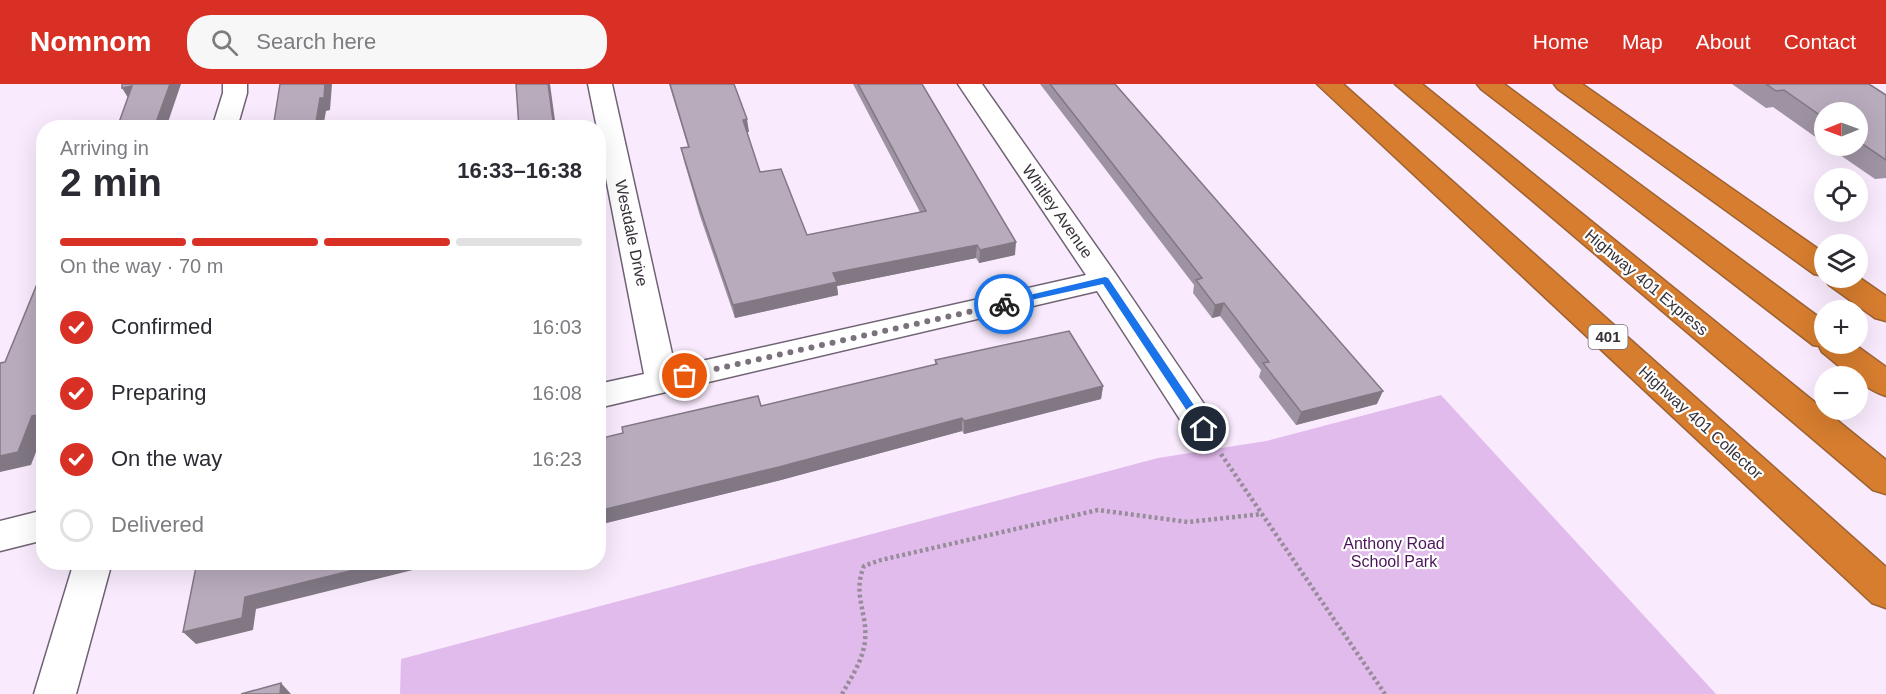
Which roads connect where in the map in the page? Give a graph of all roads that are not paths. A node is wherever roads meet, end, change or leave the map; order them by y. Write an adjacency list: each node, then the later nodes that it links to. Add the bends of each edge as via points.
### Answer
1 (235, 84): 8 (street)
2 (600, 84): 15 (street, Westdale Drive)
3 (970, 84): 10 (street, Whitley Avenue)
4 (1329, 84): 23 (highway, Highway 401 Collector / 401)
5 (1407, 84): 19 (highway, Highway 401 Express)
6 (1489, 84): 13 (highway)
7 (1566, 84): 9 (highway)
8 (227, 120)
9 (1814, 260)
10 (1105, 280): 15 (street); 18 (street, Whitley Avenue)
11 (1853, 288): 12 (highway)
12 (1886, 311)
13 (1814, 329)
14 (1846, 354): 16 (highway)
15 (662, 381): 17 (street)
16 (1886, 384)
17 (606, 394)
18 (1204, 429)
19 (1886, 480)
20 (36, 527): 21 (street)
21 (0, 536)
22 (91, 570): 24 (street)
23 (1886, 591)
24 (55, 694)

